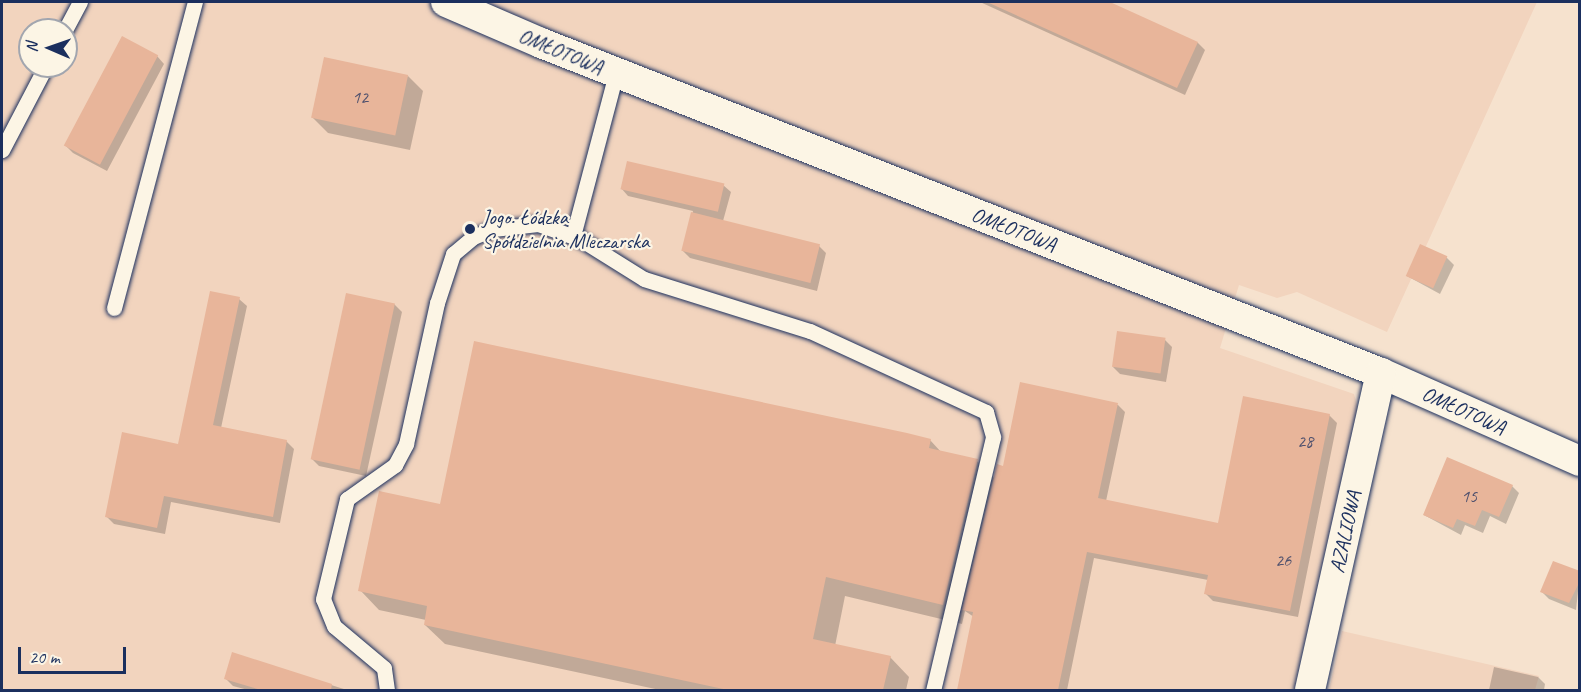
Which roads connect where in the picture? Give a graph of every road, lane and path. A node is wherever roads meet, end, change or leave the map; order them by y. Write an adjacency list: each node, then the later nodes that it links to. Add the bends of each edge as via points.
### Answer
1 (80, 2): 4 (lane)
2 (195, 2): 9 (lane)
3 (446, 2): 5 (street, OMŁOTOWA)
4 (71, 18)
5 (615, 73): 8 (lane); 10 (street, OMŁOTOWA)
6 (40, 78): 7 (lane)
7 (2, 150)
8 (573, 236): 12 (lane, via 538,224 493,229 473,237 453,254 437,303 406,444 395,465 347,499 323,599 334,626 384,668); 13 (lane, via 644,279 810,331 986,412 993,437)
9 (114, 308)
10 (1381, 373): 11 (street, OMŁOTOWA); 14 (street, AZALIOWA)
11 (1580, 461)
12 (387, 690)
13 (933, 690)
14 (1310, 690)

